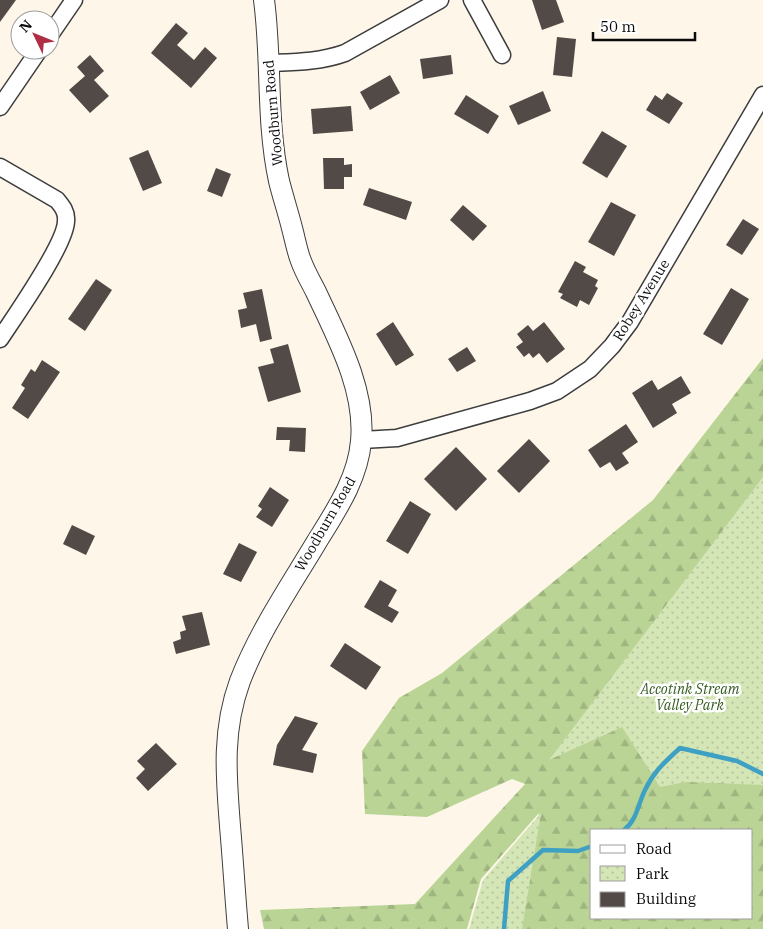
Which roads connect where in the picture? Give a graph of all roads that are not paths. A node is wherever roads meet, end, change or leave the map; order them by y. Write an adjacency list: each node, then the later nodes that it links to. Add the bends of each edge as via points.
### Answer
1 (74, 0): 5 (street)
2 (264, 0): 8 (street, Woodburn Road)
3 (440, 0): 8 (street, via 345,53 310,62)
4 (472, 0): 6 (street)
5 (60, 20)
6 (502, 55)
7 (32, 60): 10 (street)
8 (269, 63): 13 (street, Woodburn Road, via 271,126 280,181 301,261 350,372 362,422)
9 (763, 95): 13 (street, Robey Avenue, via 630,322 590,369 557,391 530,401 397,438)
10 (0, 107)
11 (0, 167): 12 (street, via 57,200 73,215)
12 (0, 339)
13 (362, 440): 14 (street, Woodburn Road, via 355,472 345,492 262,634 240,681 228,724 226,778)
14 (238, 929)

